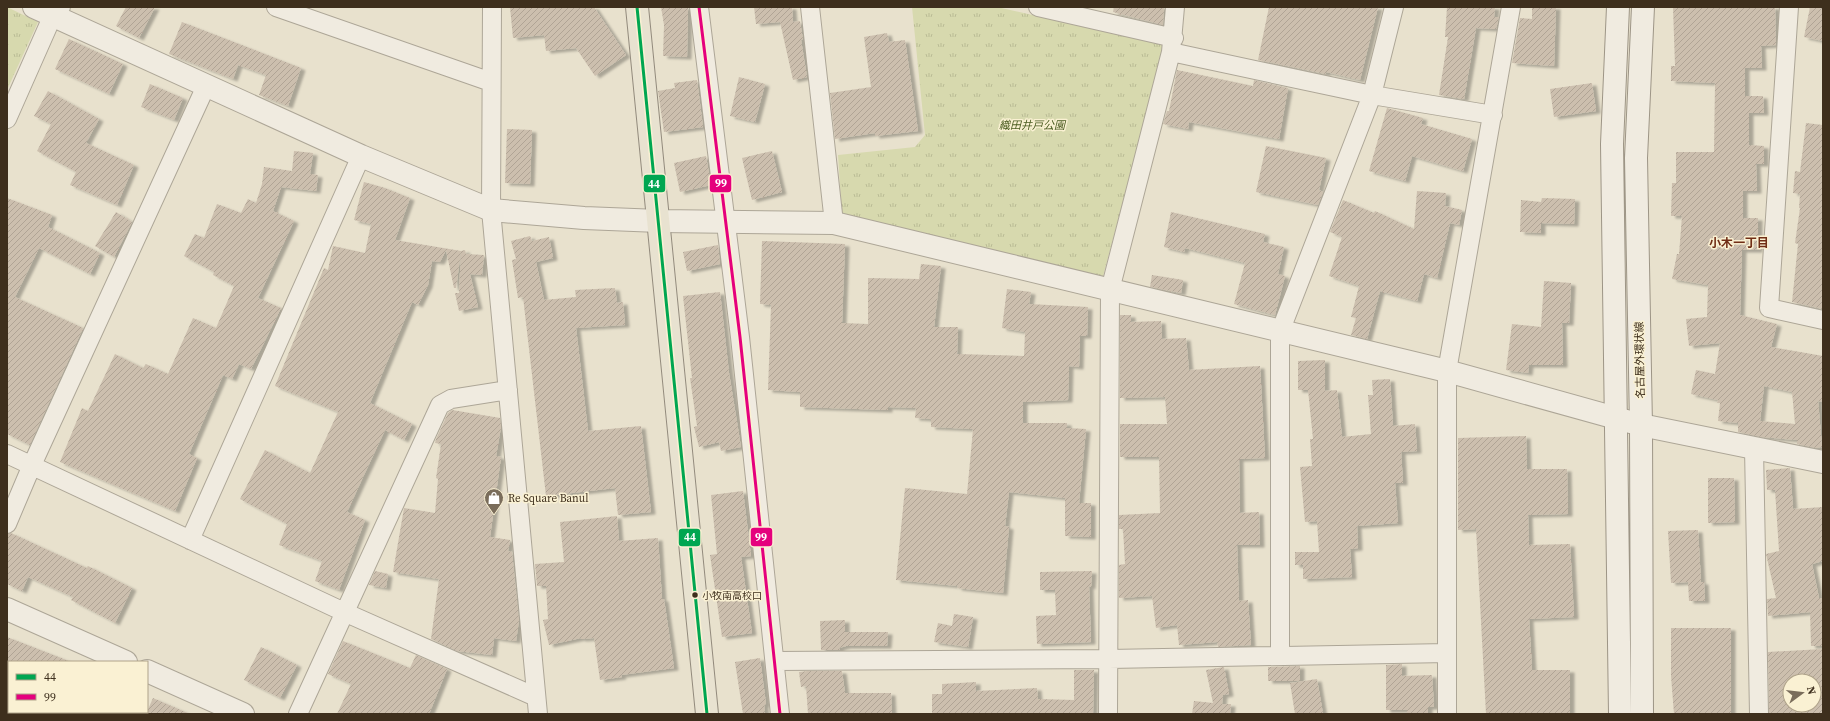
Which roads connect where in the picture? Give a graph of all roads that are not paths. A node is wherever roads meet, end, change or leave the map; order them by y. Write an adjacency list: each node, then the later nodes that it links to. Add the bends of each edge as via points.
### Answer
1 (276, 7): 15 (street)
2 (492, 7): 15 (street)
3 (637, 7): 22 (main road)
4 (700, 7): 23 (street)
5 (810, 7): 24 (street)
6 (1038, 7): 14 (street)
7 (1175, 7): 14 (street)
8 (1394, 7): 17 (street)
9 (1511, 7): 18 (street)
10 (1618, 7): 30 (street, via 1612,144)
11 (1643, 7): 31 (street, 名古屋外環状線, via 1636,158)
12 (1789, 7): 26 (street, via 1769,308)
13 (49, 10): 16 (street); 19 (street)
14 (1172, 45): 17 (street); 25 (street)
15 (491, 82): 21 (street)
16 (206, 86): 20 (street); 35 (street)
17 (1372, 95): 18 (street); 27 (street)
18 (1493, 115): 28 (street)
19 (7, 119)
20 (361, 156): 21 (street); 37 (street)
21 (491, 210): 22 (street); 29 (street)
22 (659, 221): 23 (street); 49 (main road)
23 (725, 221): 24 (street); 44 (street)
24 (834, 223): 25 (street)
25 (1110, 290): 27 (street); 42 (street)
26 (1823, 320)
27 (1280, 332): 28 (street); 41 (street)
28 (1447, 371): 30 (street); 40 (street)
29 (508, 390): 39 (street, via 451,399 440,405); 46 (street)
30 (1615, 418): 31 (street); 53 (street)
31 (1641, 425): 32 (street); 54 (street, 名古屋外環状線)
32 (1754, 448): 34 (street); 55 (street)
33 (7, 454): 35 (street)
34 (1823, 462)
35 (32, 465): 36 (street); 37 (street)
36 (7, 524)
37 (190, 540): 39 (street)
38 (7, 609): 43 (street)
39 (344, 612): 46 (street); 48 (street)
40 (1446, 653): 41 (street); 52 (street)
41 (1280, 656): 42 (street)
42 (1109, 659): 44 (street); 51 (street)
43 (124, 661)
44 (776, 661): 50 (street)
45 (149, 677): 47 (street)
46 (537, 706)
47 (243, 714)
48 (298, 714)
49 (707, 714)
50 (780, 714)
51 (1108, 714)
52 (1448, 714)
53 (1620, 714)
54 (1642, 714)
55 (1759, 714)

